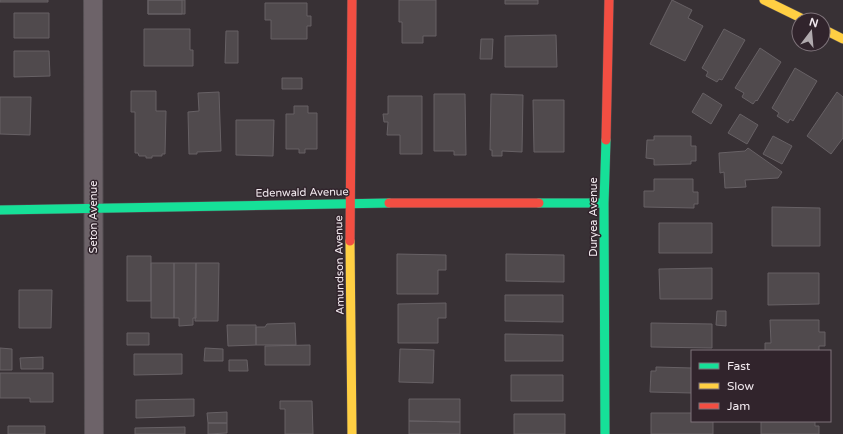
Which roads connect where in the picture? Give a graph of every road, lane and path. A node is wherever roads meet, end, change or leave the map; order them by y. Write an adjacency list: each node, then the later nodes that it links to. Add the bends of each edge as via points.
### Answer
1 (93, 0): 10 (street, Seton Avenue)
2 (352, 0): 8 (street, Amundson Avenue)
3 (609, 0): 9 (street, Duryea Avenue)
4 (764, 0): 5 (street)
5 (791, 13)
6 (831, 33): 7 (street)
7 (843, 39)
8 (350, 203): 9 (street, Edenwald Avenue); 10 (street, Edenwald Avenue); 13 (street, Amundson Avenue)
9 (604, 203): 14 (street, Duryea Avenue)
10 (93, 209): 11 (street, Edenwald Avenue); 12 (street, Seton Avenue)
11 (0, 210)
12 (94, 434)
13 (352, 434)
14 (605, 434)

